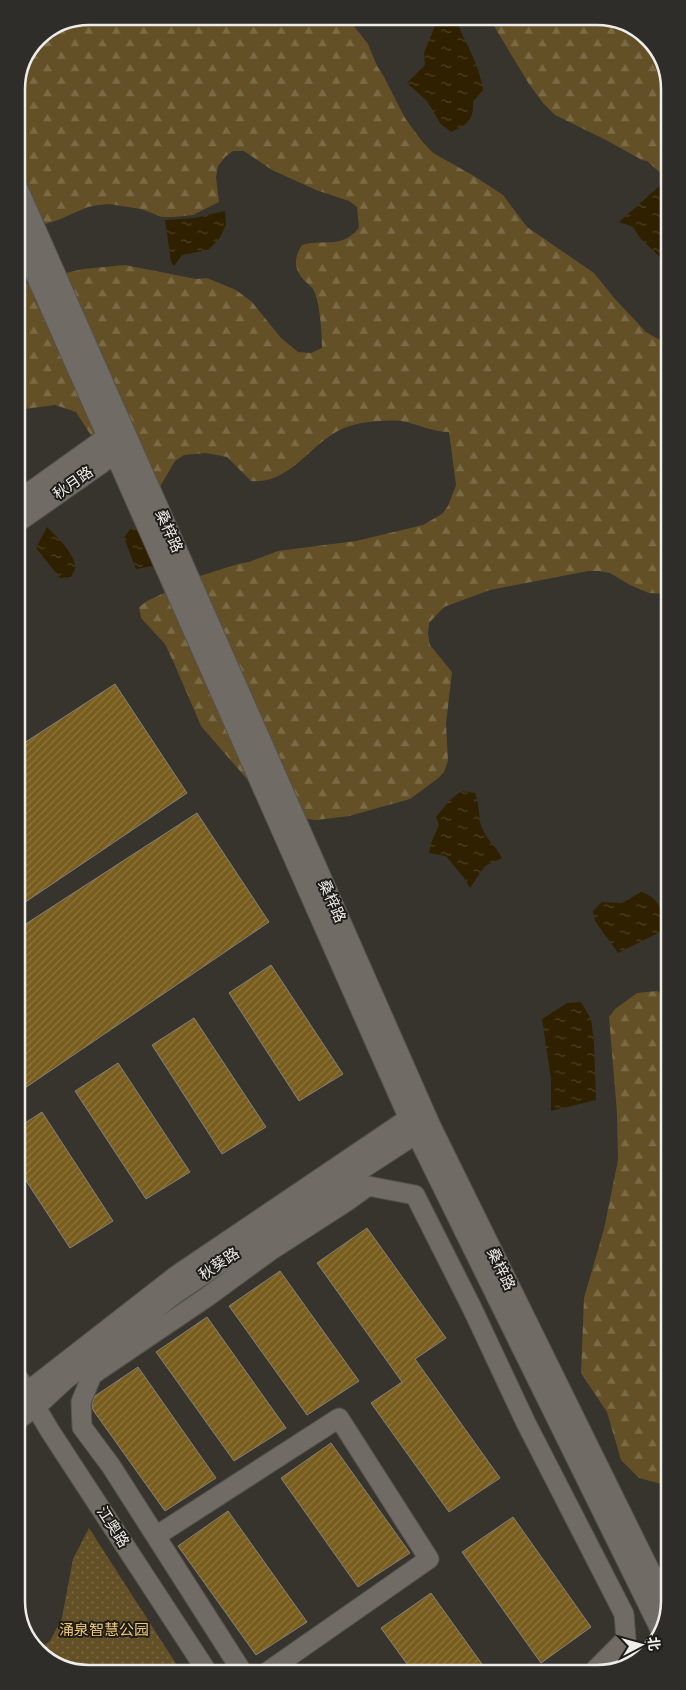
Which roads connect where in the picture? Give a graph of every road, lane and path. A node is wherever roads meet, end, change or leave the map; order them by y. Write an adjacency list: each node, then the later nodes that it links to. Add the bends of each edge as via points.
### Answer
1 (25, 204): 3 (street, 秋月路, via 123,426)
2 (25, 251): 3 (street, 桑梓路)
3 (117, 445): 4 (street, 秋月路); 5 (street, 秋月路); 6 (street, 桑梓路)
4 (25, 497)
5 (25, 516)
6 (420, 1121): 7 (street, 秋葵路, via 176,1293 65,1380); 11 (street, 桑梓路); 12 (street, 桑梓路)
7 (25, 1401)
8 (25, 1403): 14 (street, 江奥路, via 55,1439)
9 (25, 1404): 13 (street, 江奥路)
10 (156, 1536): 15 (street); 16 (street, via 339,1418 429,1559); 17 (street, via 82,1427 81,1402 92,1375 368,1186 415,1195 624,1614 626,1639)
11 (661, 1593)
12 (657, 1623)
13 (189, 1665)
14 (203, 1665)
15 (239, 1665)
16 (277, 1665)
17 (600, 1665)

